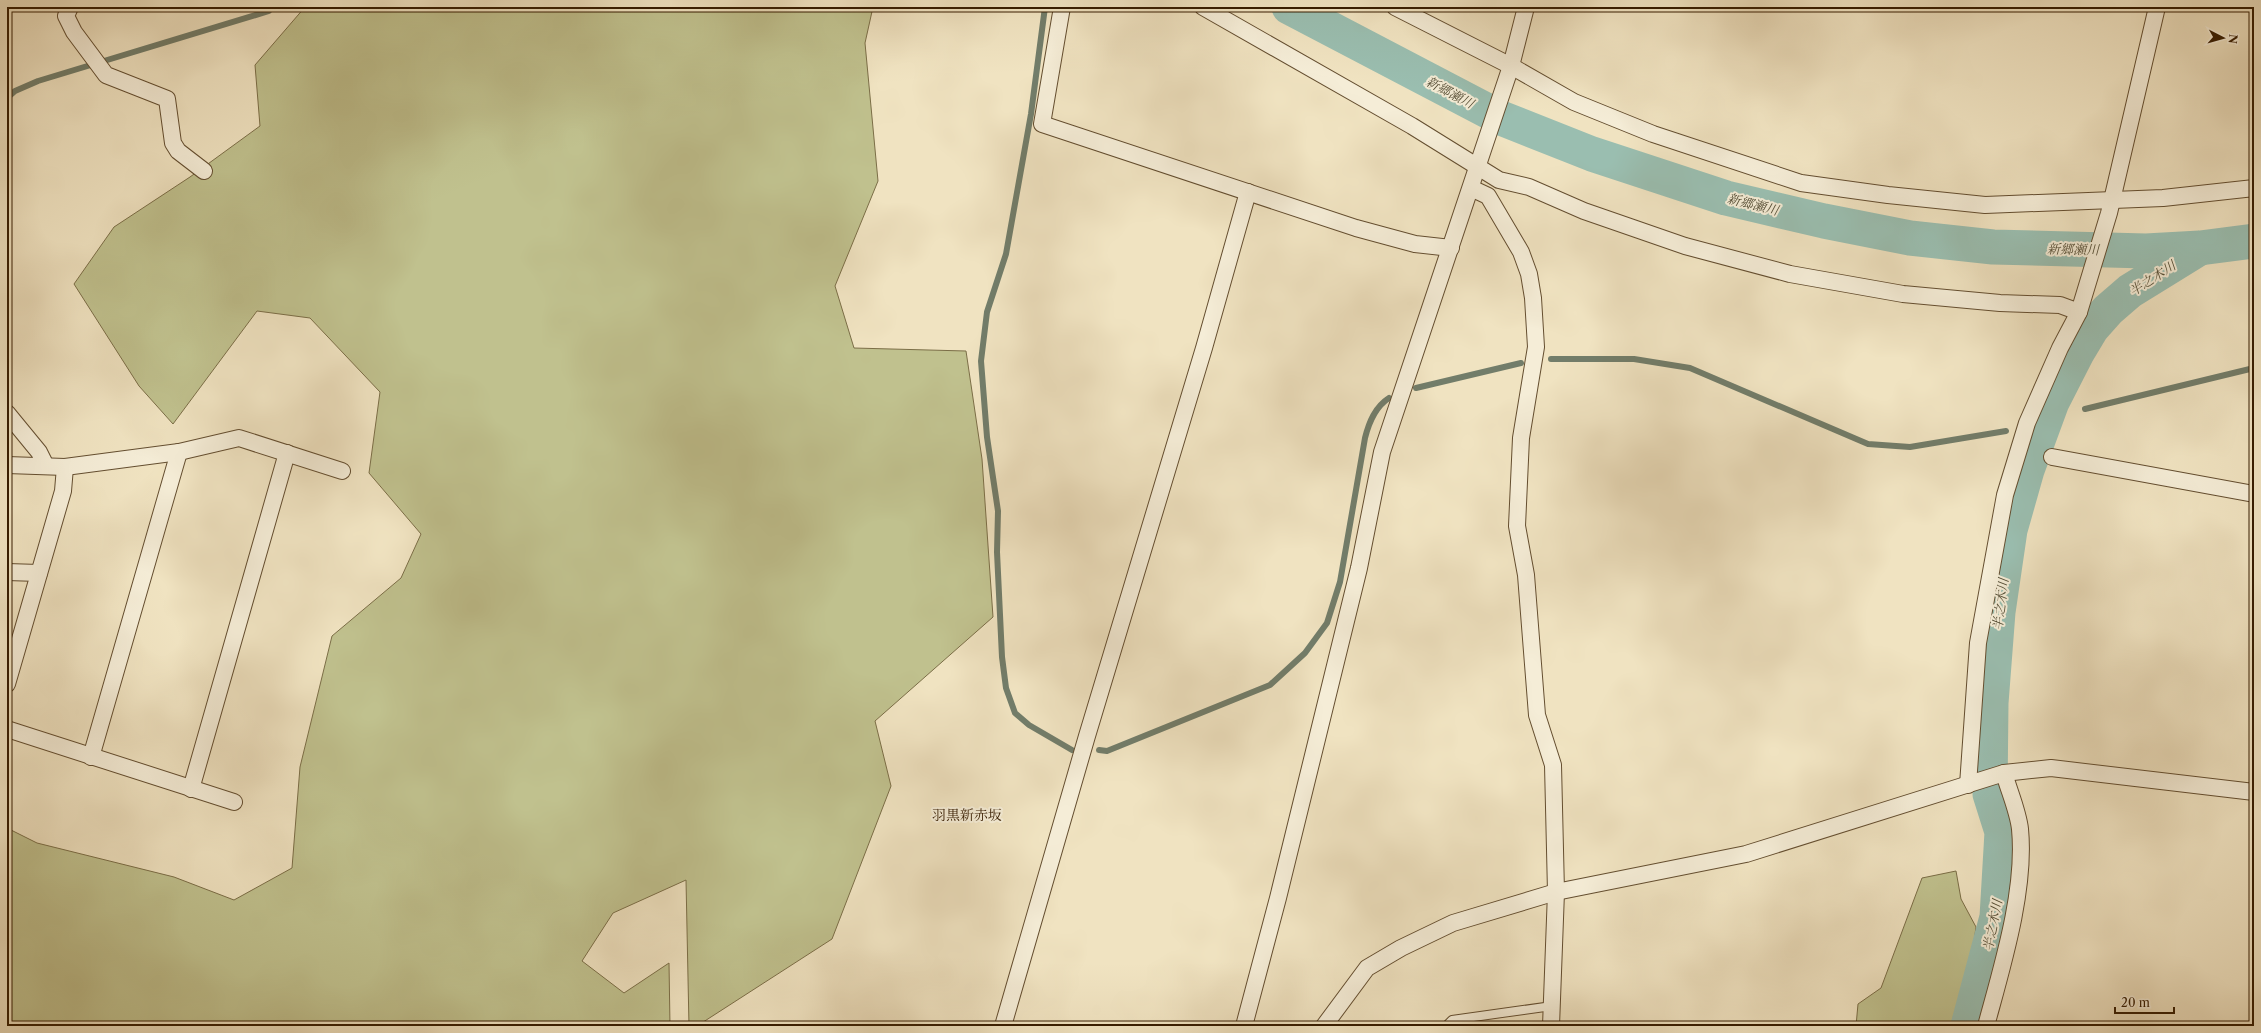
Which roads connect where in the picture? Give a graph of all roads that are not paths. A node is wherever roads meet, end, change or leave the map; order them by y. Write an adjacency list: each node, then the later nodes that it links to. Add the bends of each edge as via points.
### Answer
1 (70, 7): 9 (street, via 66,16 86,50 106,75 167,99 174,144 178,151)
2 (1062, 7): 12 (street, via 1042,124)
3 (1203, 7): 8 (street)
4 (1395, 7): 7 (street)
5 (1526, 7): 7 (street)
6 (2157, 7): 13 (street)
7 (1511, 66): 8 (street); 13 (street, via 1574,102 1653,134 1801,183 1985,205)
8 (1479, 164): 10 (street); 15 (street, via 1499,180 1529,188 1584,211 1678,244 1790,274 1903,294)
9 (204, 171)
10 (1471, 188): 14 (street); 35 (street, via 1488,196 1521,252 1529,274 1533,298 1536,348 1521,438 1517,526 1526,575 1537,715 1553,765)
11 (2254, 188): 13 (street)
12 (1248, 192): 14 (street, via 1356,228 1415,244); 37 (street)
13 (2110, 207): 15 (street)
14 (1451, 248): 38 (street, via 1382,452 1359,568)
15 (2081, 307): 31 (street, via 2027,423 2005,495 1978,643)
16 (7, 413): 21 (street, via 39,452)
17 (179, 452): 18 (street, via 239,438); 22 (street); 29 (street)
18 (287, 453): 23 (street); 32 (street)
19 (2052, 457): 24 (street)
20 (7, 465): 21 (street)
21 (46, 466): 22 (street)
22 (65, 466): 26 (street, via 62,491)
23 (342, 471)
24 (2254, 494)
25 (7, 572): 26 (street)
26 (39, 573): 27 (street)
27 (7, 684)
28 (7, 729): 29 (street)
29 (91, 757): 32 (street)
30 (2004, 773): 31 (street); 33 (street, via 2051,768); 42 (street, via 2020,828 2020,876)
31 (1968, 784): 35 (street, via 1746,854)
32 (191, 788): 34 (street)
33 (2254, 792)
34 (234, 802)
35 (1556, 892): 36 (street); 39 (street, via 1453,923 1401,948 1367,968)
36 (1552, 1006): 40 (lane, via 1452,1020); 41 (street)
37 (1003, 1026)
38 (1244, 1026)
39 (1324, 1026)
40 (1446, 1026)
41 (1551, 1026)
42 (1986, 1026)

